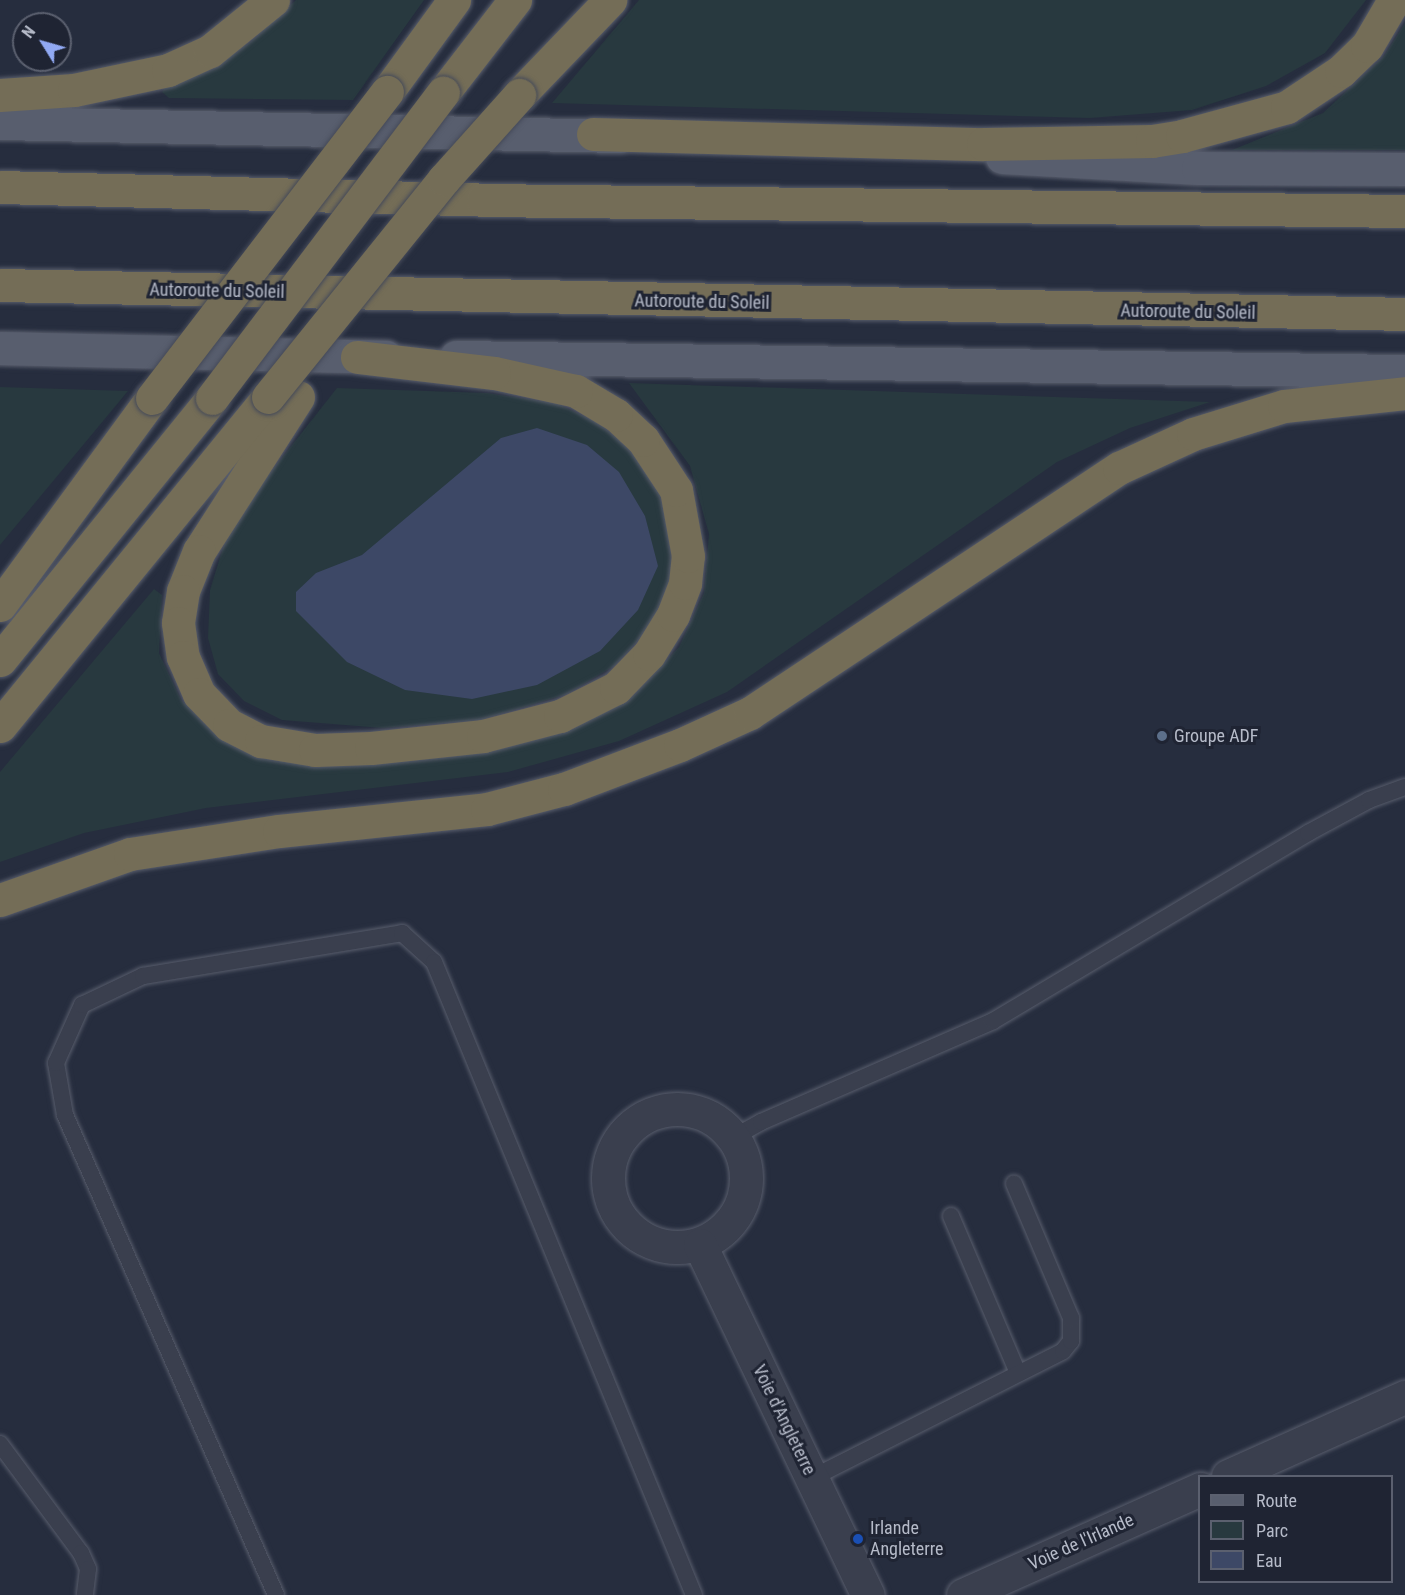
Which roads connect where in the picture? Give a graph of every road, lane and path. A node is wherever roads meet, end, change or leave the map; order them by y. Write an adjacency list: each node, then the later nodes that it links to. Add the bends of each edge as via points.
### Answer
1 (273, 0): 7 (highway, via 210,51 168,70 74,90)
2 (454, 0): 21 (highway, bridge)
3 (515, 0): 24 (highway, bridge, via 212,398)
4 (578, 0): 8 (highway)
5 (610, 0): 8 (highway)
6 (1394, 0): 10 (highway, via 1367,46 1341,71 1287,106 1182,136 1152,141 982,144)
7 (0, 95)
8 (511, 95): 20 (highway, bridge, via 381,257)
9 (0, 123): 10 (main road)
10 (593, 134): 11 (main road, via 1198,168)
11 (1405, 169)
12 (0, 188): 13 (highway, via 483,200)
13 (1405, 211)
14 (0, 285): 15 (highway, Autoroute du Soleil)
15 (1405, 314)
16 (0, 348): 17 (main road)
17 (357, 357): 18 (main road); 20 (highway, via 494,373 576,391 616,415 661,464 682,510 688,556 685,584 673,615 650,654 616,688 560,716 483,736 371,748 315,750 261,741 229,725 199,694 183,657 178,623 183,591 199,551)
18 (1405, 371)
19 (1405, 393): 27 (highway, via 1284,406 1193,434 1119,468 750,713 680,745 564,789 487,809 279,831 130,854)
20 (283, 397): 25 (highway)
21 (152, 398): 22 (highway); 23 (highway)
22 (0, 574)
23 (0, 605)
24 (0, 660)
25 (0, 726)
26 (1405, 787): 28 (lane, via 1369,800 1308,833 993,1021)
27 (0, 900)
28 (734, 1137): 31 (street, via 745,1163 746,1187 739,1210 726,1227); 31 (street, via 717,1120 695,1111 665,1109 642,1118 613,1151 608,1174 611,1198 628,1227 647,1241 670,1247)
29 (1014, 1184): 32 (lane, via 1074,1332 1063,1351)
30 (951, 1216): 32 (lane)
31 (700, 1245): 36 (street, Voie d'Angleterre)
32 (1018, 1373): 36 (lane)
33 (1405, 1397): 35 (street)
34 (0, 1444): 38 (lane, via 81,1553 88,1569)
35 (1230, 1475)
36 (812, 1478): 41 (street, Voie d'Angleterre)
37 (1198, 1490): 42 (street, Voie de l'Irlande)
38 (85, 1595)
39 (276, 1595): 40 (lane, via 65,1115 56,1063 82,1005 143,975 402,933 434,962)
40 (694, 1595)
41 (868, 1595)
42 (963, 1595)

